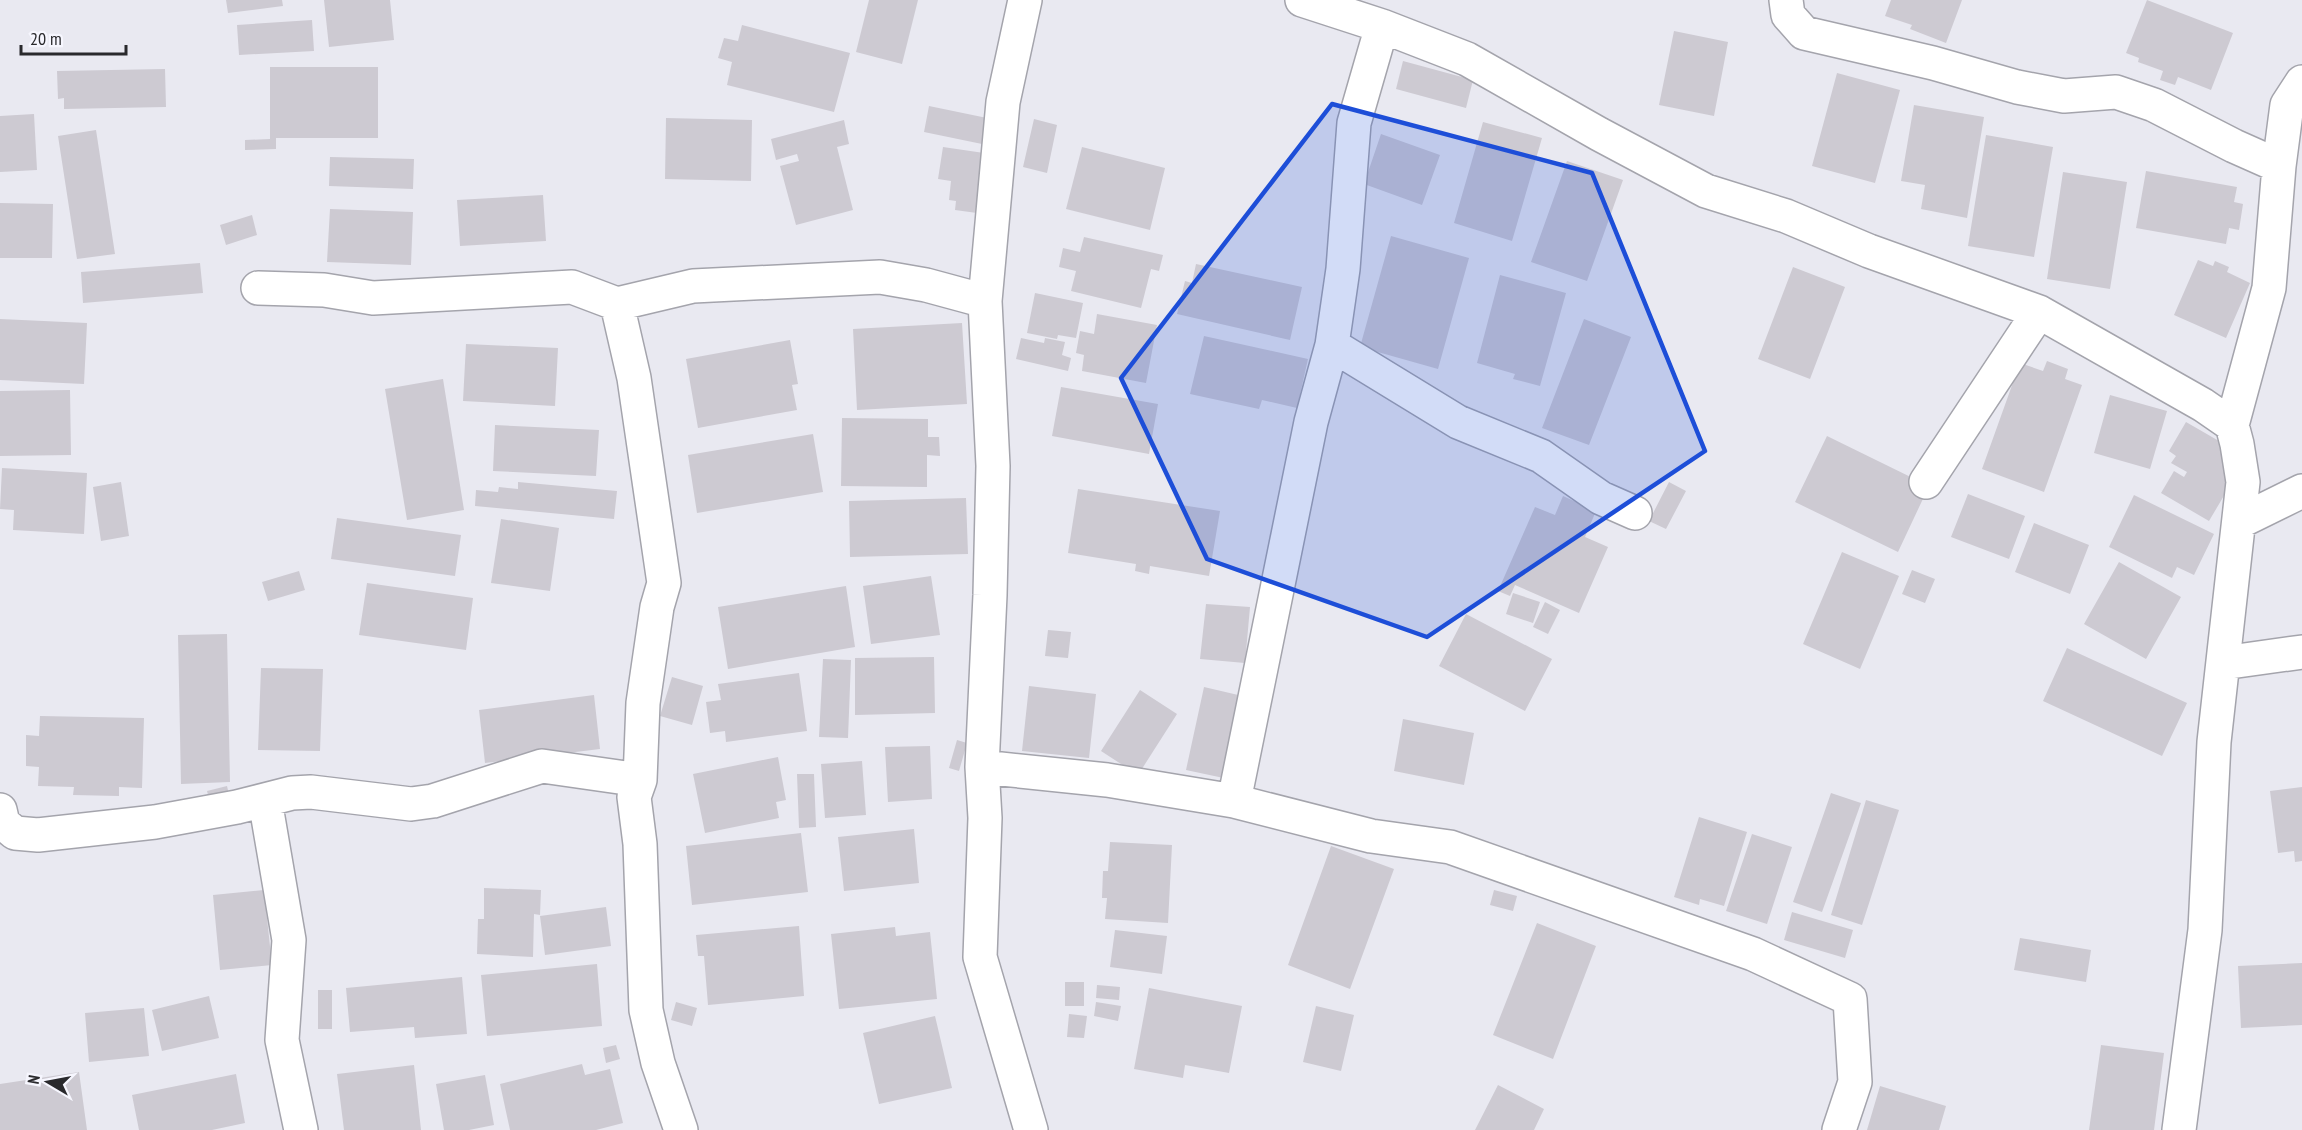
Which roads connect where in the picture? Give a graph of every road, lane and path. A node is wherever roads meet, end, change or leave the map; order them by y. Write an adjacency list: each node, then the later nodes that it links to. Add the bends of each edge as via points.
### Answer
1 (1025, 0): 8 (street, via 1003,102)
2 (1302, 0): 4 (street)
3 (1786, 0): 6 (street, via 1788,15 1804,33 2017,87 2064,96 2116,93 2154,105)
4 (1382, 27): 10 (street, via 1467,59 1706,191 1786,216 1869,251); 11 (street, via 1354,123 1343,269)
5 (2302, 82): 6 (street, via 2287,105)
6 (2279, 166): 12 (street, via 2269,288)
7 (258, 288): 9 (street, via 324,290 373,298 572,286)
8 (985, 301): 9 (street, via 879,277 693,286); 19 (street, via 993,466)
9 (617, 304): 20 (street, via 634,378 664,583 643,703)
10 (2039, 312): 12 (street); 13 (street)
11 (1332, 345): 15 (street, via 1458,422 1541,456 1601,498); 22 (street, via 1311,422)
12 (2232, 425): 16 (street, via 2243,482)
13 (1926, 482)
14 (2302, 491): 16 (street)
15 (1635, 513)
16 (2238, 522): 18 (street)
17 (2302, 652): 18 (street)
18 (2223, 663): 28 (street, via 2214,742 2205,930)
19 (982, 767): 22 (street, via 1107,780); 26 (street, via 985,818 980,957)
20 (640, 780): 21 (street, via 542,766 433,801 411,804 311,792); 25 (street, via 634,797 640,844 646,1010 658,1063)
21 (266, 800): 23 (street, via 154,822 38,835 15,832 3,823); 24 (street, via 290,940 282,1040)
22 (1234, 801): 27 (street, via 1371,836 1450,847 1753,954 1850,999 1855,1083)
23 (0, 810)
24 (301, 1130)
25 (681, 1130)
26 (1032, 1130)
27 (1839, 1130)
28 (2179, 1130)

